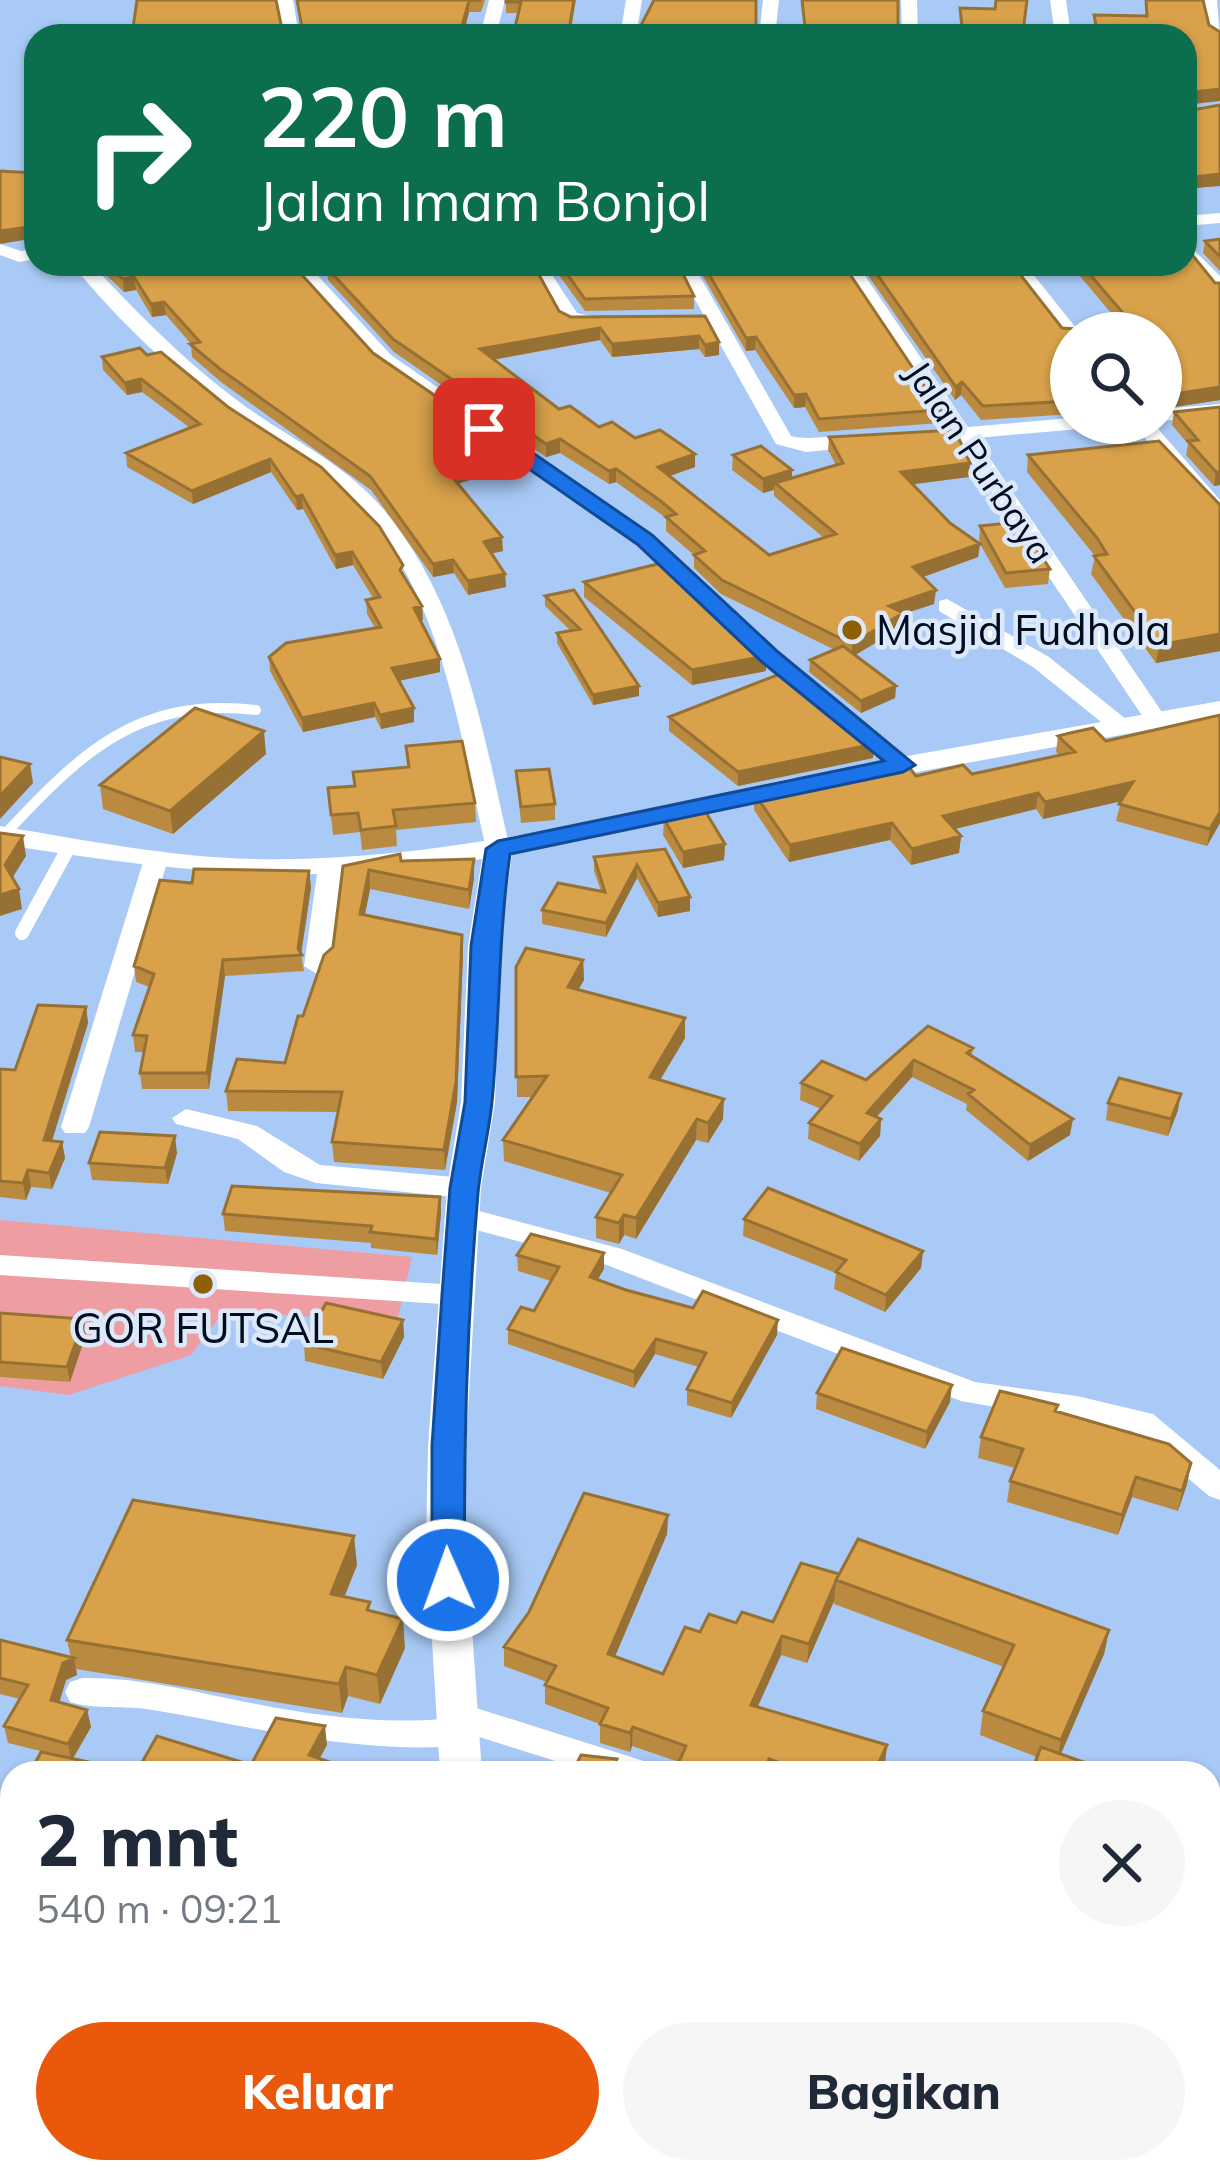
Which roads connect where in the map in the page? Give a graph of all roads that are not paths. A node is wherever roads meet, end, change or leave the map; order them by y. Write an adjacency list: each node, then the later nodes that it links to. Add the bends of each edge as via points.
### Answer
1 (1209, 0): 2 (street)
2 (1220, 35)
3 (1197, 260): 10 (street)
4 (93, 276): 29 (street, via 237,411 322,460 380,518 428,601 460,692)
5 (308, 276): 26 (street, via 384,359 644,539 770,657)
6 (544, 276): 12 (street, via 574,320)
7 (688, 276): 18 (street, via 704,319 783,440)
8 (856, 276): 16 (street, Jalan Purbaya)
9 (1025, 276): 11 (street)
10 (1220, 287)
11 (1054, 312)
12 (634, 322)
13 (1220, 410): 14 (street)
14 (1182, 414)
15 (1050, 426): 16 (street)
16 (960, 434): 17 (street); 24 (street, Jalan Purbaya)
17 (916, 438)
18 (894, 440)
19 (1160, 444): 20 (street)
20 (1220, 513)
21 (947, 606): 25 (street, via 1041,662)
22 (1220, 709): 24 (street)
23 (256, 710): 27 (lane, via 182,707 134,722 86,750)
24 (1155, 718): 25 (street)
25 (1119, 724): 26 (street)
26 (903, 765): 29 (street)
27 (2, 835): 28 (street)
28 (70, 845): 30 (street); 32 (lane)
29 (498, 849): 31 (street); 36 (street)
30 (156, 859): 31 (street); 35 (street)
31 (330, 867): 33 (street)
32 (22, 933)
33 (317, 966)
34 (186, 1118): 36 (street, via 248,1132 316,1174)
35 (75, 1127)
36 (464, 1202): 38 (street); 39 (street, via 954,1388 1142,1422)
37 (0, 1265): 38 (street)
38 (457, 1295): 41 (street, via 446,1541)
39 (1220, 1488)
40 (82, 1692): 41 (street, via 157,1694 373,1734)
41 (457, 1724): 42 (street); 43 (street)
42 (459, 1761)
43 (594, 1761)

